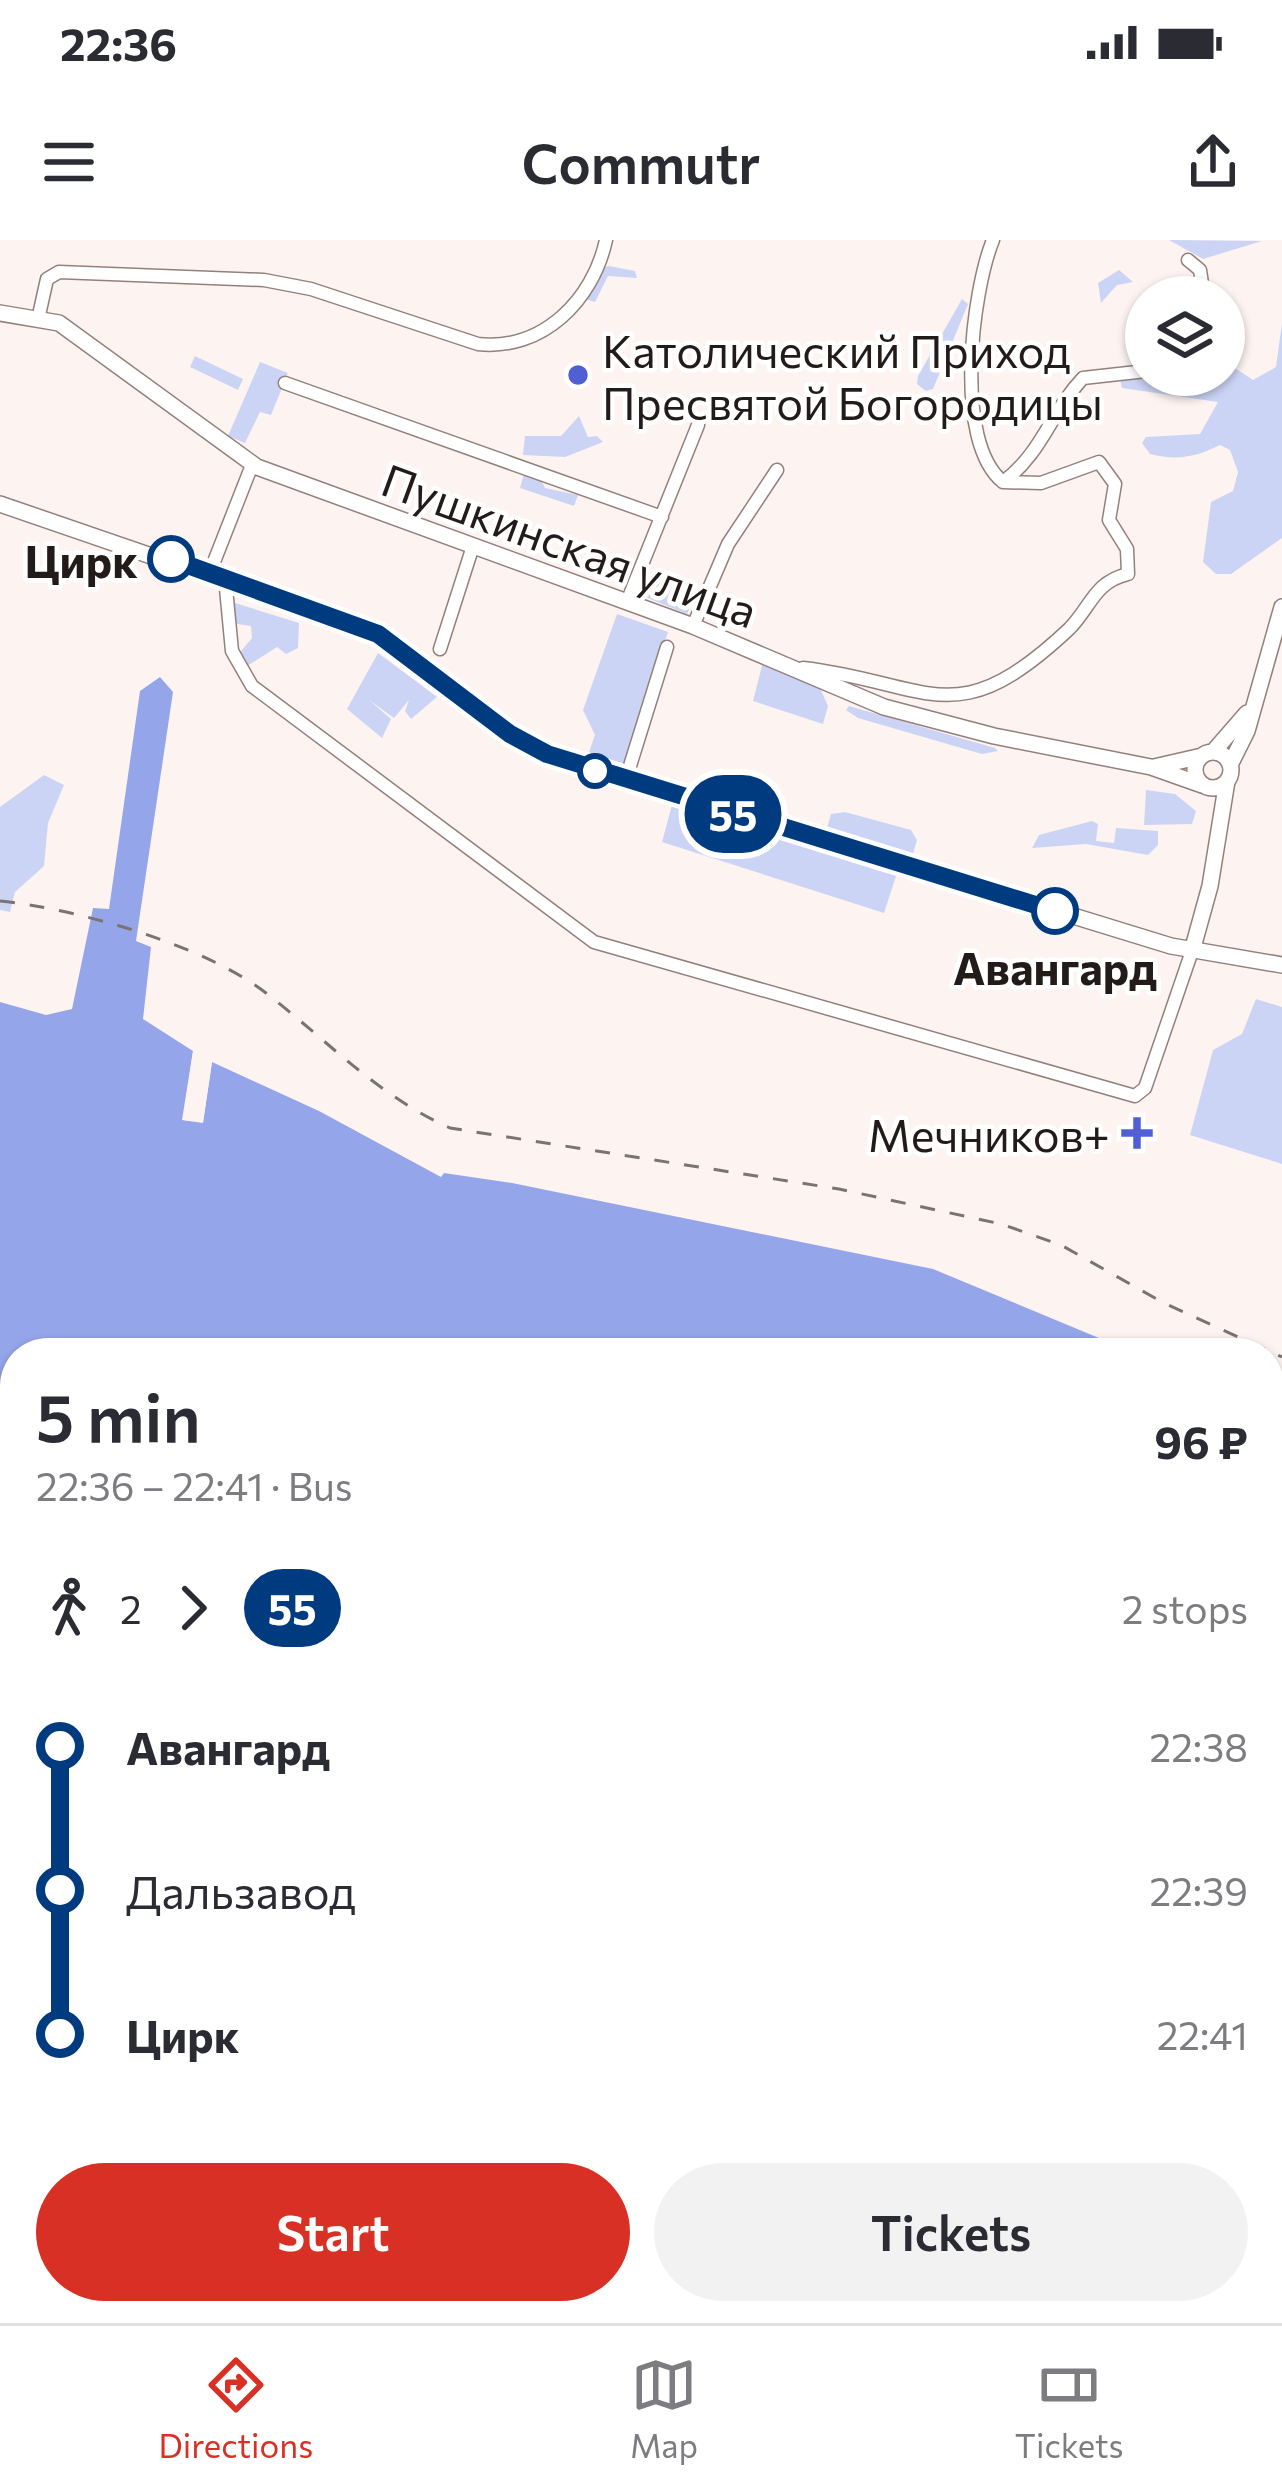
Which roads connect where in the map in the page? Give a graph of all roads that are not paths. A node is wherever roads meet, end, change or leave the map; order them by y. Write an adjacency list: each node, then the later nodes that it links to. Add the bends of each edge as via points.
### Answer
1 (606, 240): 6 (street, via 556,326 504,345 264,280 59,272 46,278)
2 (993, 240): 12 (street, via 976,293 972,405 992,472)
3 (1188, 260): 4 (street)
4 (1201, 276)
5 (0, 313): 6 (main road, Пушкинская улица)
6 (39, 315): 10 (main road, Пушкинская улица)
7 (1125, 373): 12 (street, via 1083,377 1036,454)
8 (285, 383): 14 (street)
9 (698, 425): 14 (street)
10 (252, 465): 15 (main road, Пушкинская улица); 16 (street)
11 (777, 470): 19 (street, via 728,544)
12 (1003, 482): 22 (street, via 1041,483 1099,462 1115,484 1109,520 1127,549 1128,574 1096,589 1065,632 976,694 905,692)
13 (0, 505): 16 (main road)
14 (662, 517): 17 (street)
15 (473, 546): 17 (main road, Пушкинская улица); 21 (street)
16 (218, 575): 27 (main road, via 378,634 510,734); 30 (street, via 227,633 252,686 594,942 1130,1096 1145,1088)
17 (627, 602): 19 (main road, Пушкинская улица)
18 (1282, 607): 23 (main road)
19 (693, 626): 22 (main road, Пушкинская улица)
20 (667, 647): 27 (street)
21 (440, 649)
22 (792, 667): 25 (main road, Пушкинская улица, via 939,723)
23 (1256, 701): 24 (main road); 26 (main road)
24 (1207, 754): 25 (main road, Пушкинская улица); 26 (main road); 28 (main road, via 1195,770)
25 (1151, 767): 28 (main road, Пушкинская улица)
26 (1229, 773): 28 (main road); 29 (main road)
27 (625, 782): 30 (main road)
28 (1204, 786): 29 (main road)
29 (1220, 829): 30 (main road)
30 (1192, 951): 31 (main road)
31 (1282, 965)

